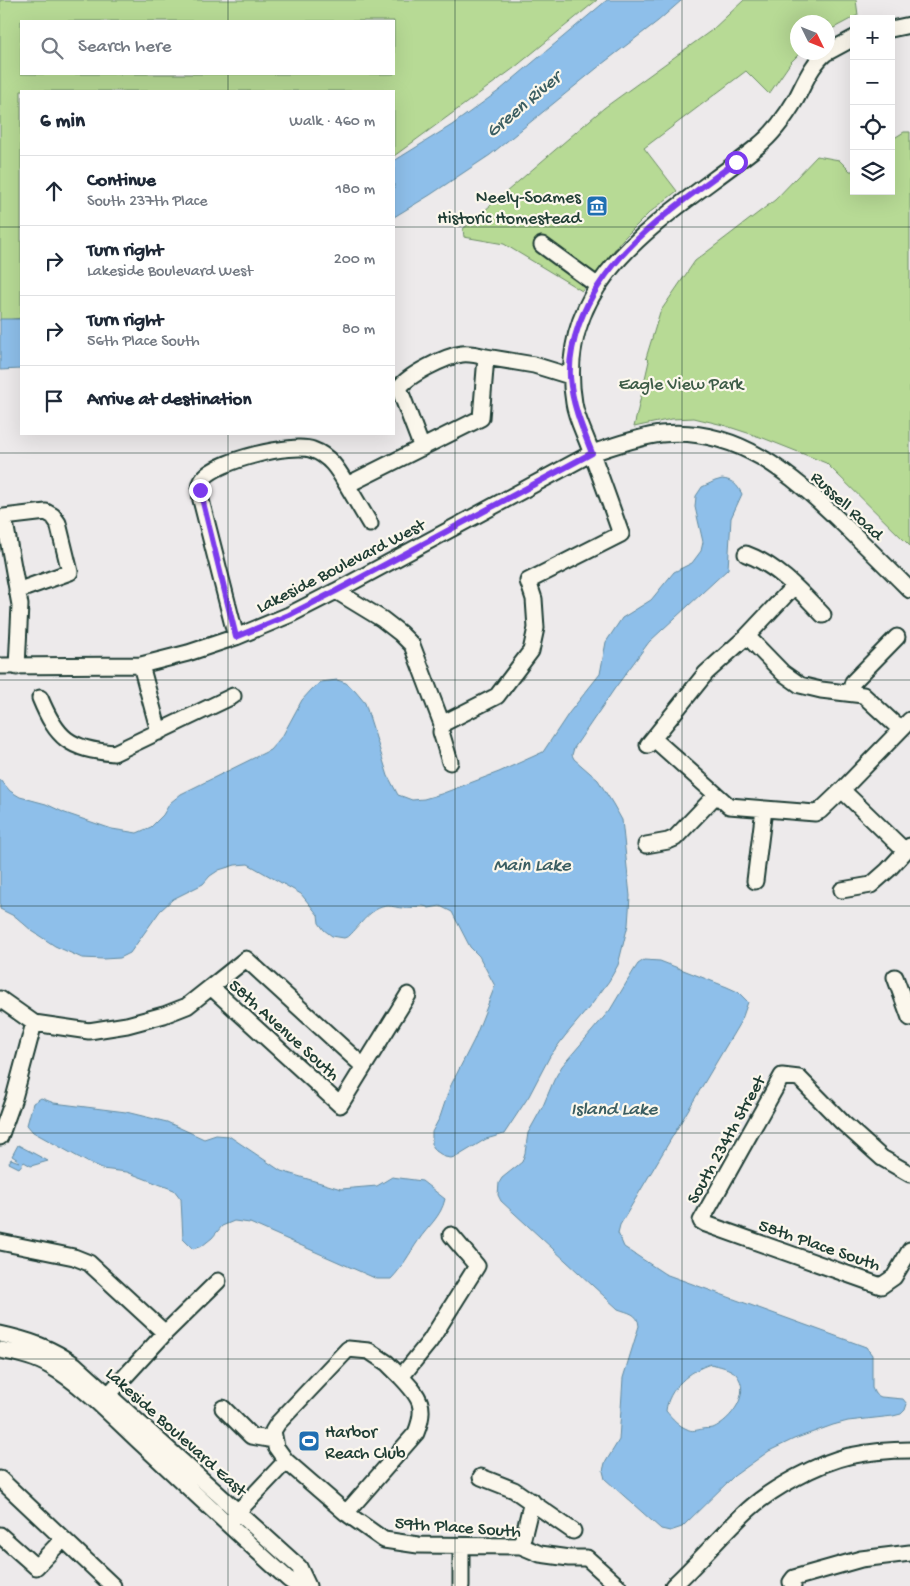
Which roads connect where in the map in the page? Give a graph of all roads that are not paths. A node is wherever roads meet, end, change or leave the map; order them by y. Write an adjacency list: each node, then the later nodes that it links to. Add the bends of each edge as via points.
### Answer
1 (910, 25): 2 (street)
2 (895, 28)
3 (850, 40): 4 (street)
4 (835, 48)
5 (821, 60): 7 (street, via 779,124 759,145 657,222 624,253)
6 (542, 245): 7 (street)
7 (598, 286): 9 (street, via 584,310 574,339)
8 (486, 357): 9 (street, via 534,365); 10 (street, via 480,418); 10 (street, via 460,354 403,383 400,388)
9 (570, 376): 11 (street, via 574,405)
10 (422, 448): 13 (street)
11 (592, 453): 12 (street, Lakeside Boulevard West, via 629,440 662,434 694,434 725,441 755,453); 19 (street, Lakeside Boulevard West); 30 (street, via 621,534 528,581 534,599 536,628 531,651 497,696)
12 (782, 470): 17 (street, Russell Road, via 810,492)
13 (346, 485): 14 (street); 22 (street, via 330,460 311,449 300,447 265,452 219,468 201,482 201,500)
14 (370, 524)
15 (746, 554): 16 (street, via 769,564)
16 (794, 586): 20 (street); 21 (street)
17 (910, 590)
18 (17, 591): 18 (street, via 4,517 46,512 58,523 70,572); 26 (street, via 20,605)
19 (336, 591): 22 (street, Lakeside Boulevard West); 30 (street, via 382,619 412,645)
20 (824, 615)
21 (747, 636): 27 (street, via 800,685); 35 (street, via 706,673 651,742)
22 (236, 637): 24 (street, Lakeside Boulevard West)
23 (897, 637): 27 (street, via 854,682)
24 (141, 665): 26 (street, Lakeside Boulevard West); 32 (street)
25 (0, 666): 26 (street, Lakeside Boulevard West)
26 (17, 667)
27 (850, 692): 31 (street, via 863,695)
28 (233, 696): 32 (street)
29 (40, 698): 32 (street, via 49,720 61,736 93,751 114,753)
30 (442, 724): 33 (street, via 441,732)
31 (905, 724): 34 (street)
32 (158, 732)
33 (450, 762)
34 (842, 790): 36 (street, via 815,813); 38 (street)
35 (716, 795): 36 (street, via 729,806); 37 (street, via 675,838)
36 (764, 809): 39 (street)
37 (646, 845)
38 (908, 848): 40 (street, via 871,885)
39 (755, 881)
40 (842, 890)
41 (895, 977): 45 (street)
42 (211, 987): 46 (street, 58th Avenue South, via 187,1006 127,1024 89,1031); 47 (street, via 246,959); 47 (street, 58th Avenue South, via 340,1105)
43 (408, 995): 47 (street)
44 (0, 999): 46 (street)
45 (910, 1018)
46 (34, 1023): 48 (street)
47 (363, 1066)
48 (0, 1136)
49 (910, 1174): 50 (street, South 234th Street, via 882,1158 799,1078 782,1076)
50 (701, 1221): 53 (street, 58th Place South, via 881,1286 894,1277)
51 (451, 1235): 58 (street, via 477,1266 430,1341)
52 (0, 1242): 55 (street, via 89,1263)
53 (910, 1250)
54 (218, 1281): 55 (street)
55 (165, 1333): 59 (street)
56 (0, 1334): 59 (street, Lakeside Boulevard East, via 39,1344 60,1354)
57 (0, 1350): 69 (street, Lakeside Boulevard East, via 25,1355 63,1374)
58 (401, 1377): 61 (street, via 369,1351 348,1349 278,1423); 68 (street, via 415,1392 421,1406 422,1419 416,1434)
59 (109, 1394): 67 (street, Lakeside Boulevard East)
60 (223, 1408): 61 (street, via 252,1436)
61 (274, 1436): 63 (street, 59th Place South, via 276,1447)
62 (910, 1450): 81 (street, via 849,1456 785,1484 750,1508)
63 (286, 1461): 67 (street); 68 (street, 59th Place South)
64 (481, 1477): 66 (street)
65 (0, 1479): 72 (street)
66 (532, 1501): 70 (street); 74 (street)
67 (238, 1512): 69 (street); 78 (street, Lakeside Boulevard East, via 299,1567)
68 (346, 1513): 73 (street, 59th Place South, via 384,1540)
69 (227, 1524): 77 (street, Lakeside Boulevard East)
70 (573, 1531)
71 (0, 1534): 72 (street, via 36,1567)
72 (63, 1539): 76 (street)
73 (461, 1546): 74 (street, 59th Place South); 79 (street)
74 (521, 1546): 80 (street, 59th Place South, via 540,1554 587,1558)
75 (910, 1553): 82 (street, via 861,1559 794,1578)
76 (113, 1586)
77 (298, 1586)
78 (308, 1586)
79 (461, 1586)
80 (618, 1586)
81 (673, 1586)
82 (792, 1586)

